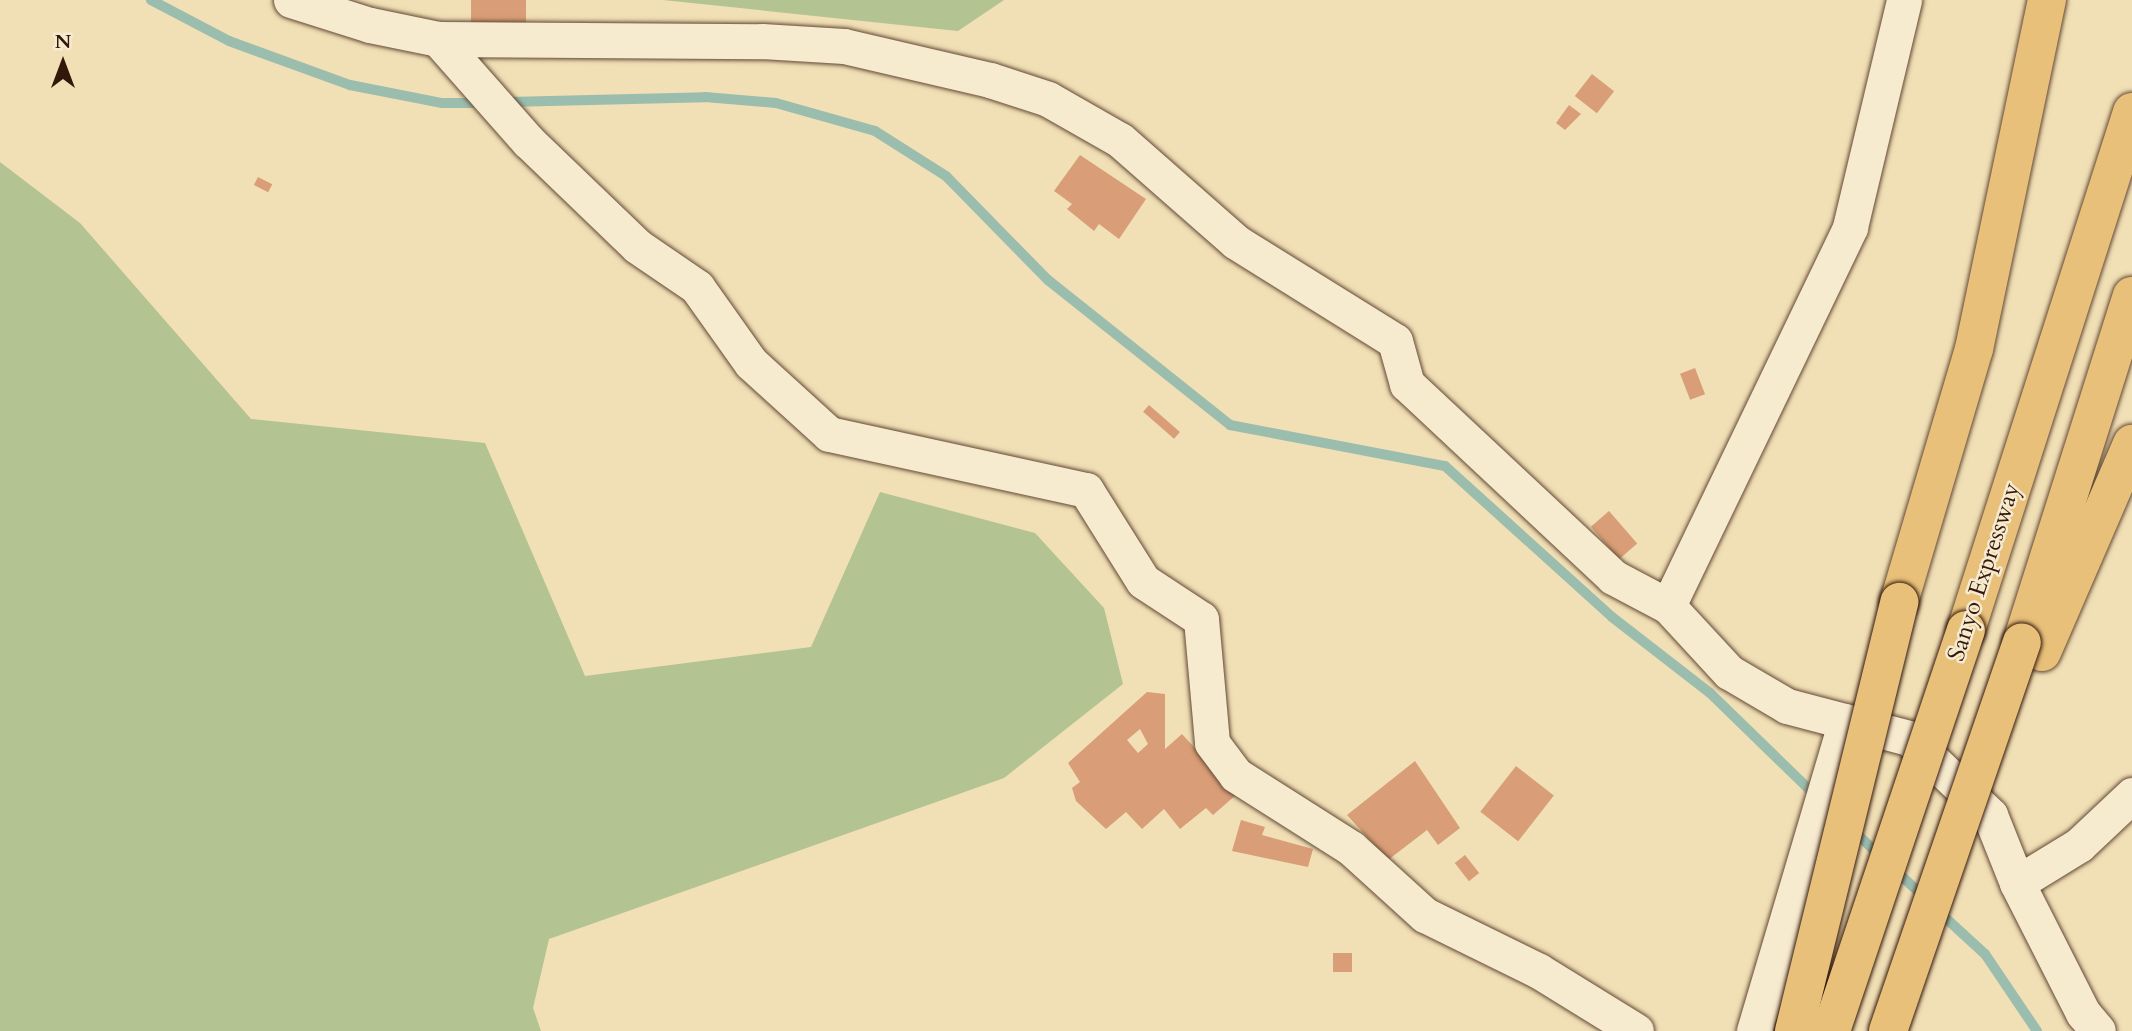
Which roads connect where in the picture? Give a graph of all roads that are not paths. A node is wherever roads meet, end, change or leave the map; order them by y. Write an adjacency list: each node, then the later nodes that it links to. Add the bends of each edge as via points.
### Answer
1 (291, 0): 5 (street, via 370,25)
2 (1904, 0): 10 (street, via 1850,227)
3 (2029, 0): 6 (highway)
4 (2047, 0): 6 (highway)
5 (438, 39): 10 (street, via 762,41 844,46 990,80 1048,99 1120,140 1236,242 1395,341 1407,384 1613,577); 15 (street, via 528,141 637,246 697,287 751,363 829,435 1086,490 1143,581 1201,619 1212,743 1236,775 1351,848 1426,915 1539,971)
6 (2025, 93): 17 (highway, bridge, via 1974,349 1899,602)
7 (2132, 112): 18 (highway, Sanyo Expressway, bridge, via 1966,630)
8 (2132, 296): 11 (highway)
9 (2132, 444): 11 (highway)
10 (1668, 606): 12 (street, via 1729,672 1787,706)
11 (2032, 647): 19 (highway, bridge, via 1959,822)
12 (1846, 721): 14 (street, via 1909,738 1990,815); 16 (street)
13 (2132, 795): 14 (street, via 2079,845)
14 (2017, 883): 20 (street, via 2083,1013)
15 (1636, 1031)
16 (1754, 1031)
17 (1794, 1031)
18 (1830, 1031)
19 (1888, 1031)
20 (2098, 1031)

